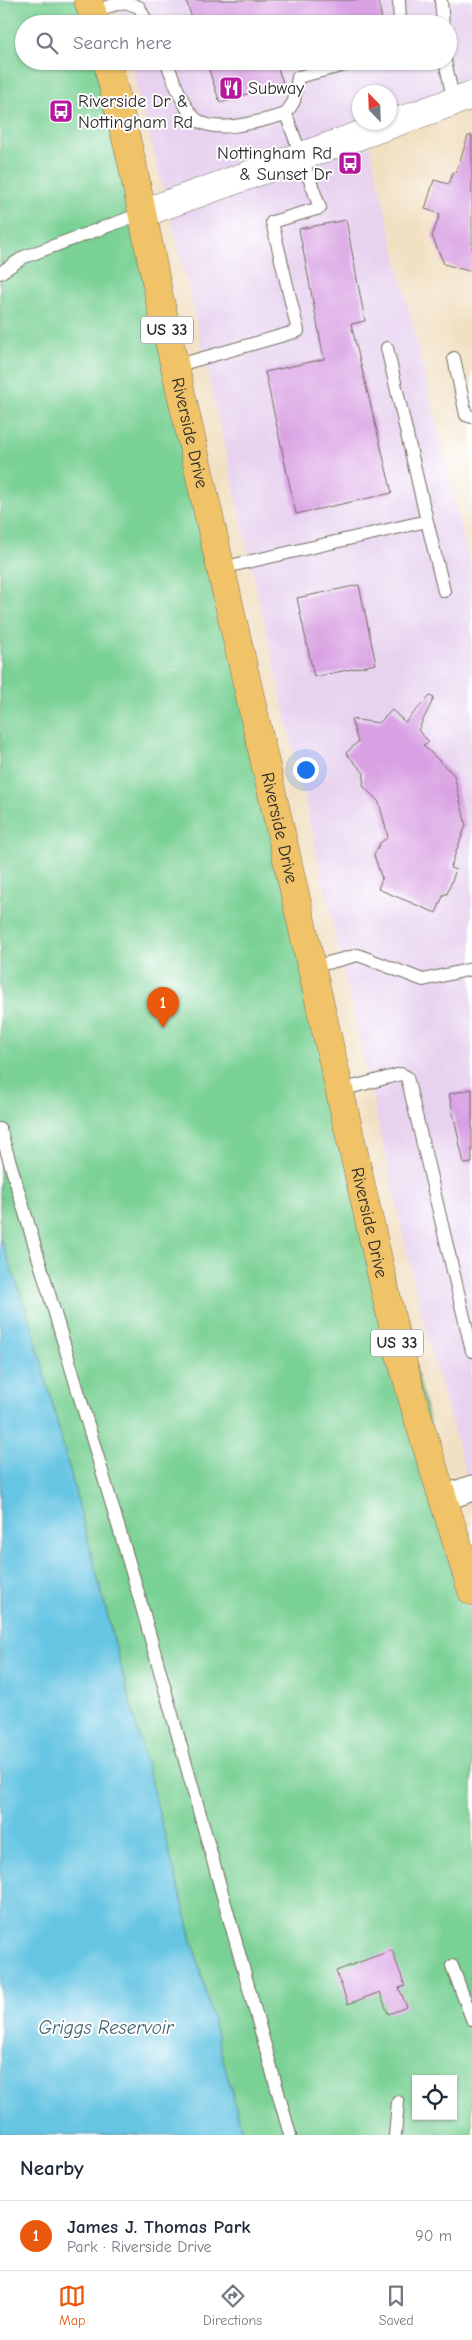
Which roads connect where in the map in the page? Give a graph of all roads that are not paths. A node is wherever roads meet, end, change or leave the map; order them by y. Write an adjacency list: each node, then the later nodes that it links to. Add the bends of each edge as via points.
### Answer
1 (399, 0): 5 (lane)
2 (441, 0): 6 (lane)
3 (92, 12): 4 (lane, via 125,2 140,8)
4 (144, 15)
5 (400, 15)
6 (442, 15)
7 (111, 70): 14 (main road, Riverside Drive / US 33)
8 (170, 70): 12 (lane, via 196,120 230,127)
9 (326, 70): 12 (lane, via 298,77 294,102)
10 (447, 70): 11 (lane)
11 (463, 98): 13 (street)
12 (286, 114): 13 (lane)
13 (301, 157): 14 (street); 18 (lane, via 320,208 272,222 298,332)
14 (143, 213): 15 (lane, via 24,257); 18 (main road, Riverside Drive / US 33)
15 (0, 274)
16 (387, 348): 20 (lane)
17 (454, 358): 19 (lane, via 466,415)
18 (175, 366): 21 (main road, Riverside Drive / US 33)
19 (472, 418)
20 (427, 522): 21 (lane); 22 (lane)
21 (221, 568): 23 (main road, Riverside Drive / US 33)
22 (444, 590)
23 (312, 967): 24 (lane, via 358,955 423,980); 25 (main road, Riverside Drive / US 33)
24 (472, 968)
25 (341, 1090): 27 (lane, via 401,1074 407,1077); 29 (main road, Riverside Drive / US 33, via 398,1343)
26 (0, 1130): 34 (lane, via 136,1589)
27 (472, 1352)
28 (472, 1488): 29 (street)
29 (442, 1499): 30 (main road, Riverside Drive / US 33)
30 (472, 1591)
31 (452, 1966): 32 (lane)
32 (472, 2019)
33 (398, 2102): 35 (lane)
34 (290, 2135)
35 (395, 2135)

